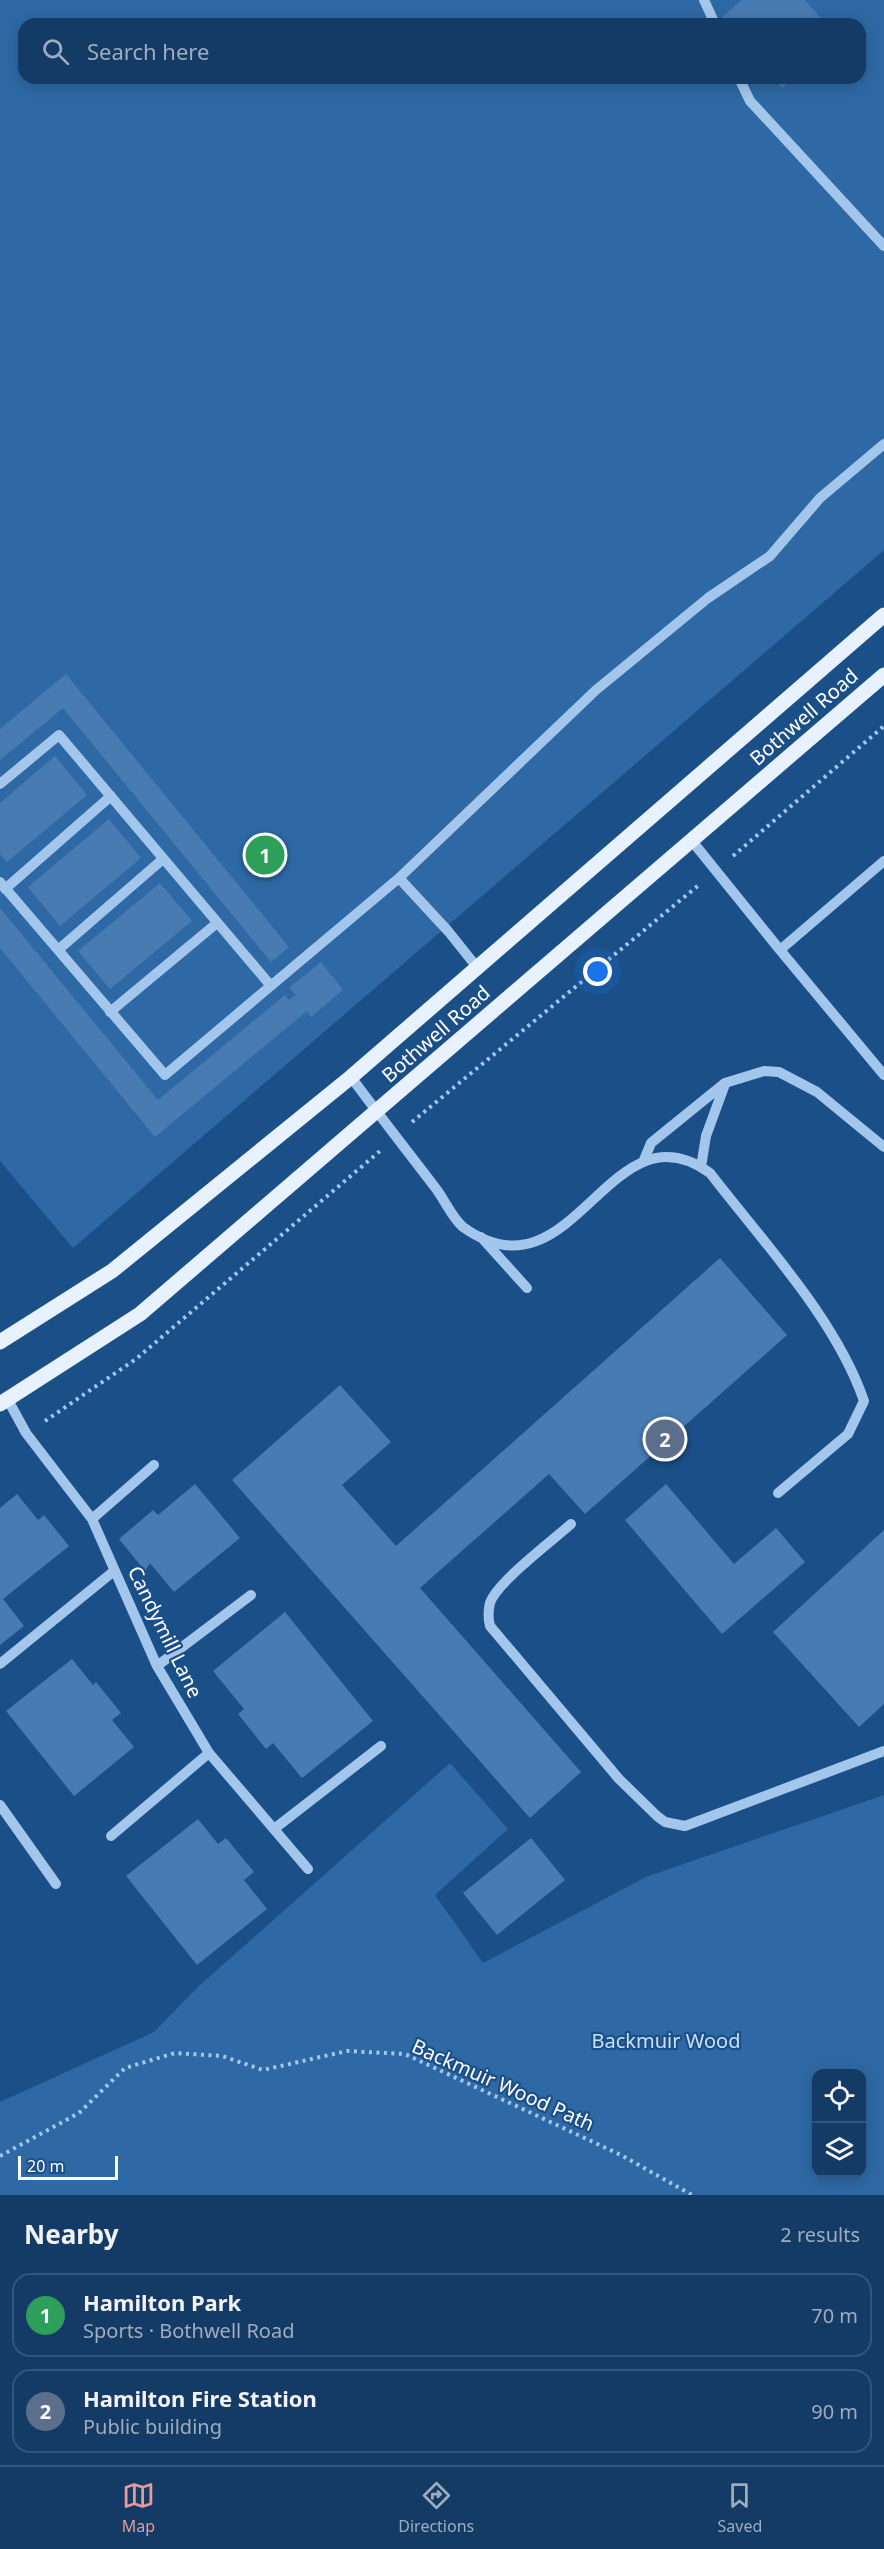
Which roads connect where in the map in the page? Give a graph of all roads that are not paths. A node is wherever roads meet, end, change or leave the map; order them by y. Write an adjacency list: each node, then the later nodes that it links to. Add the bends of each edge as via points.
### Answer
1 (705, 0): 2 (street)
2 (712, 18)
3 (742, 84): 4 (street, via 750,101)
4 (884, 246)
5 (884, 444): 13 (street, via 820,498 770,556 708,598 596,690)
6 (884, 615): 18 (main road, Bothwell Road)
7 (884, 675): 10 (main road, Bothwell Road)
8 (0, 784): 9 (street, via 59,735)
9 (111, 796): 11 (street); 14 (street)
10 (692, 841): 17 (street); 24 (main road, Bothwell Road)
11 (163, 859): 15 (street); 16 (street)
12 (884, 861): 17 (street)
13 (399, 878): 18 (street); 19 (street)
14 (3, 886): 16 (street)
15 (217, 923): 19 (street); 20 (street)
16 (58, 950): 20 (street)
17 (780, 950): 21 (street)
18 (476, 966): 22 (main road, Bothwell Road)
19 (271, 986): 20 (street, via 165,1075)
20 (110, 1012)
21 (884, 1075)
22 (351, 1077): 24 (street); 30 (main road, Bothwell Road, via 112,1271)
23 (725, 1083): 25 (street, via 752,1073 779,1072 817,1092); 26 (street, via 651,1143); 27 (street, via 706,1136)
24 (378, 1112): 28 (street, via 462,1226); 31 (main road, Bothwell Road, via 140,1314)
25 (884, 1147)
26 (644, 1160): 27 (street, via 669,1157); 28 (street, via 618,1176 566,1224 543,1239 510,1247)
27 (701, 1167): 33 (street, via 710,1173 818,1314 854,1372 864,1401 848,1434)
28 (480, 1236): 29 (street)
29 (527, 1288)
30 (0, 1342)
31 (4, 1402): 34 (street, Candymill Lane)
32 (154, 1465): 34 (street)
33 (778, 1493)
34 (92, 1519): 36 (street, Candymill Lane)
35 (571, 1524): 41 (street, via 504,1583 490,1601 490,1626 619,1779 657,1816 685,1826)
36 (114, 1571): 38 (street); 39 (street, Candymill Lane)
37 (251, 1595): 39 (street)
38 (0, 1664)
39 (157, 1666): 42 (street, Candymill Lane)
40 (381, 1746): 44 (street)
41 (884, 1751)
42 (209, 1754): 44 (street, Candymill Lane); 45 (street)
43 (0, 1805): 47 (street)
44 (274, 1829): 46 (street, Candymill Lane)
45 (111, 1836)
46 (308, 1869)
47 (56, 1884)

